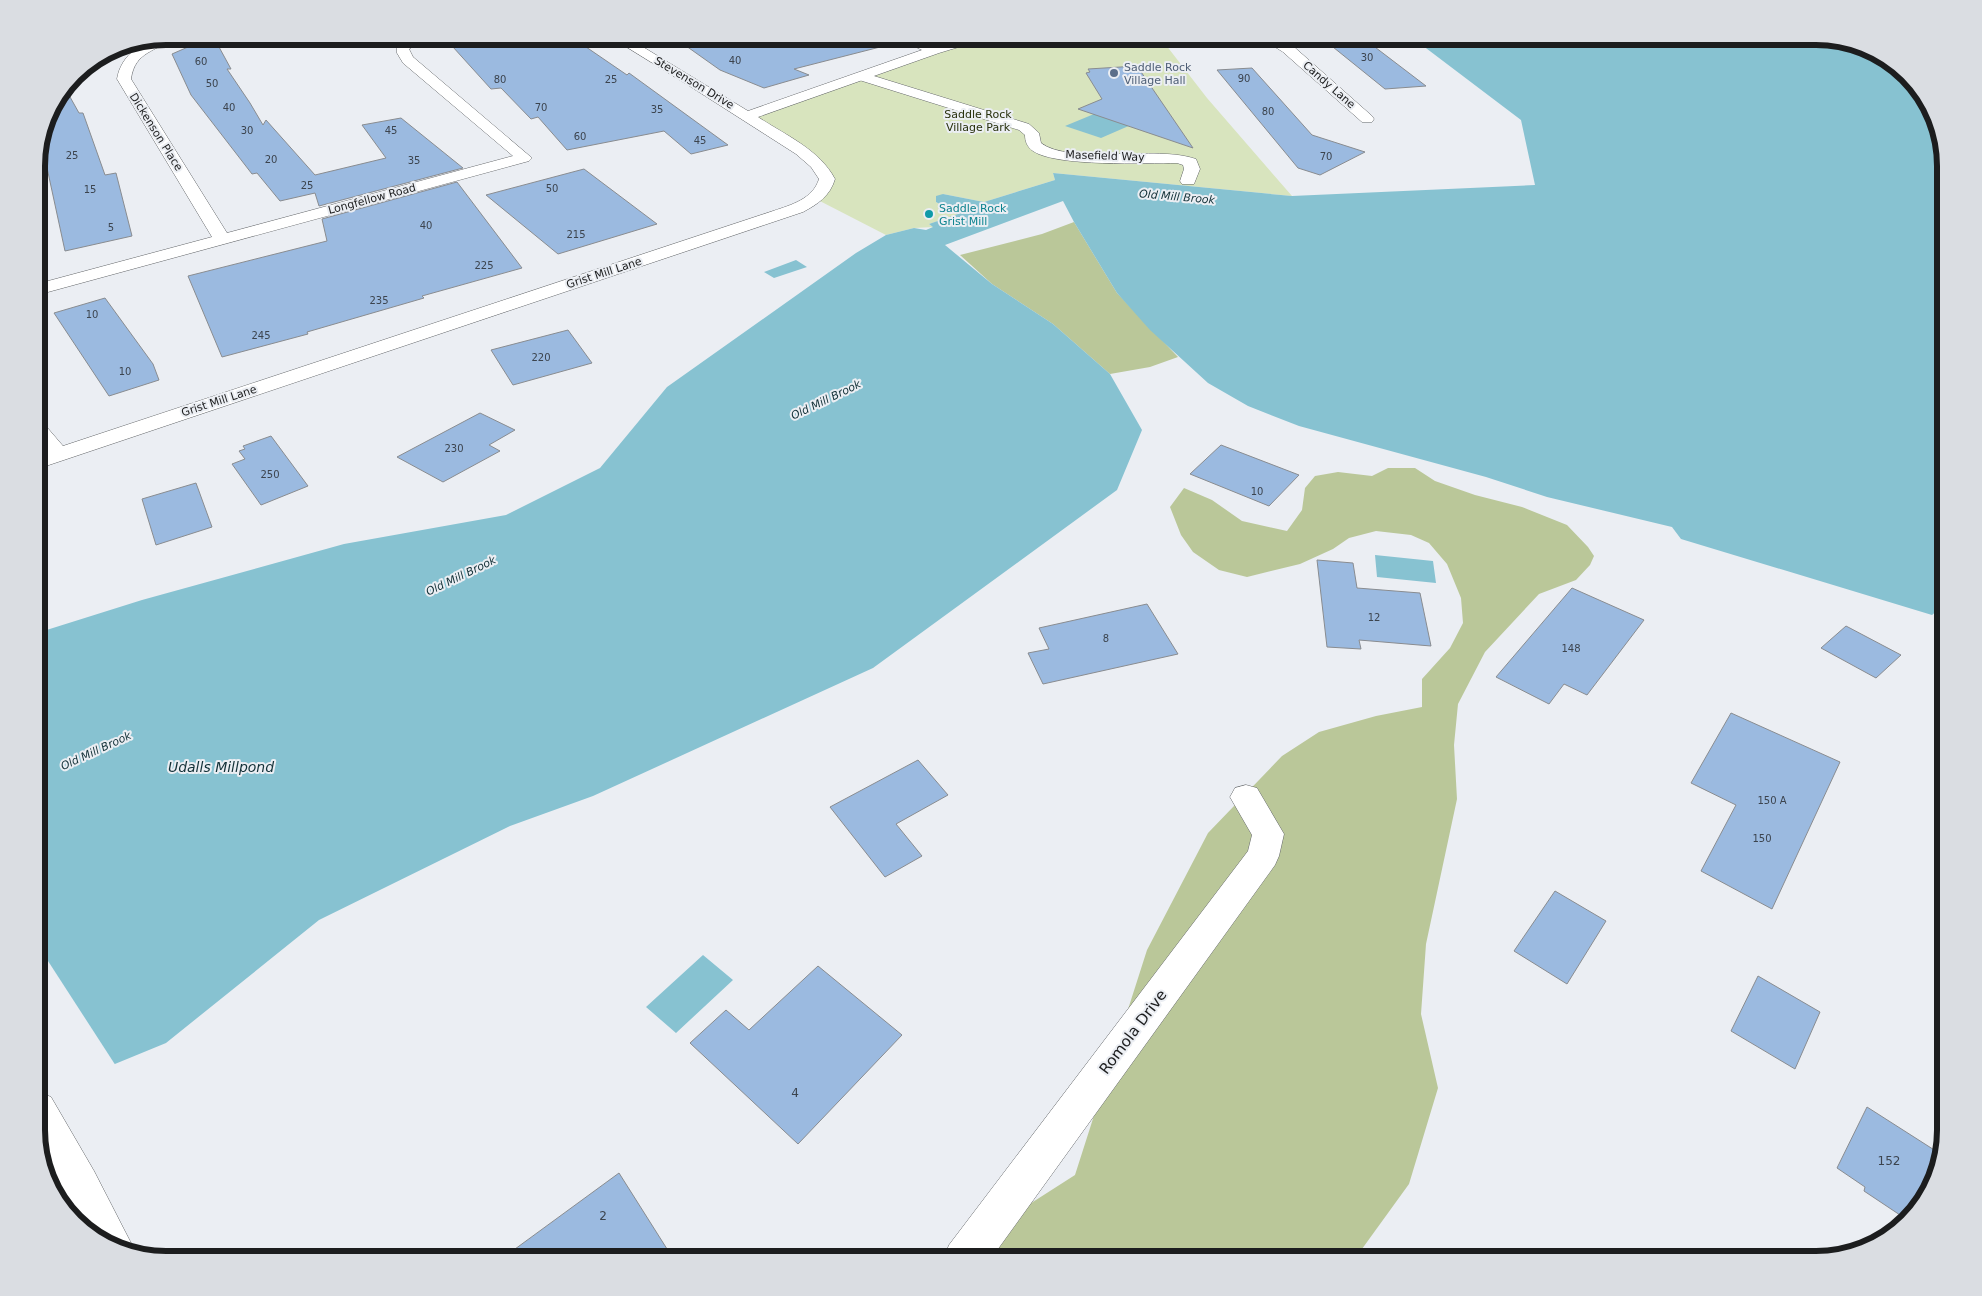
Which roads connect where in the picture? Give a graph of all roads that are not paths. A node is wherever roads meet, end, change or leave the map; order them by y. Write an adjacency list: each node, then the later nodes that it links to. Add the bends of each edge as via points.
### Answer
1 (408, 45): 12 (street, Longfellow Road, via 403,53 408,60 524,158)
2 (630, 45): 9 (street, Stevenson Drive)
3 (922, 45): 7 (street)
4 (951, 45): 7 (street)
5 (1281, 45): 10 (street, Candy Lane)
6 (151, 46): 12 (street, Dickenson Place, via 135,56 124,71 124,79)
7 (934, 50): 8 (street)
8 (861, 76): 9 (street); 11 (street, Masefield Way, via 1024,127 1032,133 1032,141 1044,151 1067,155 1179,158 1190,162 1192,169)
9 (747, 116): 15 (street, Grist Mill Lane, via 812,159 825,174 827,184 814,198 772,217)
10 (1368, 118)
11 (1188, 181)
12 (223, 240): 13 (street, Longfellow Road)
13 (45, 288)
14 (45, 440): 15 (street)
15 (59, 455): 16 (street, Grist Mill Lane)
16 (45, 459)
17 (1246, 797): 20 (street, Romola Drive, via 1268,834 1263,856)
18 (45, 1125): 19 (street)
19 (106, 1235)
20 (971, 1251)

